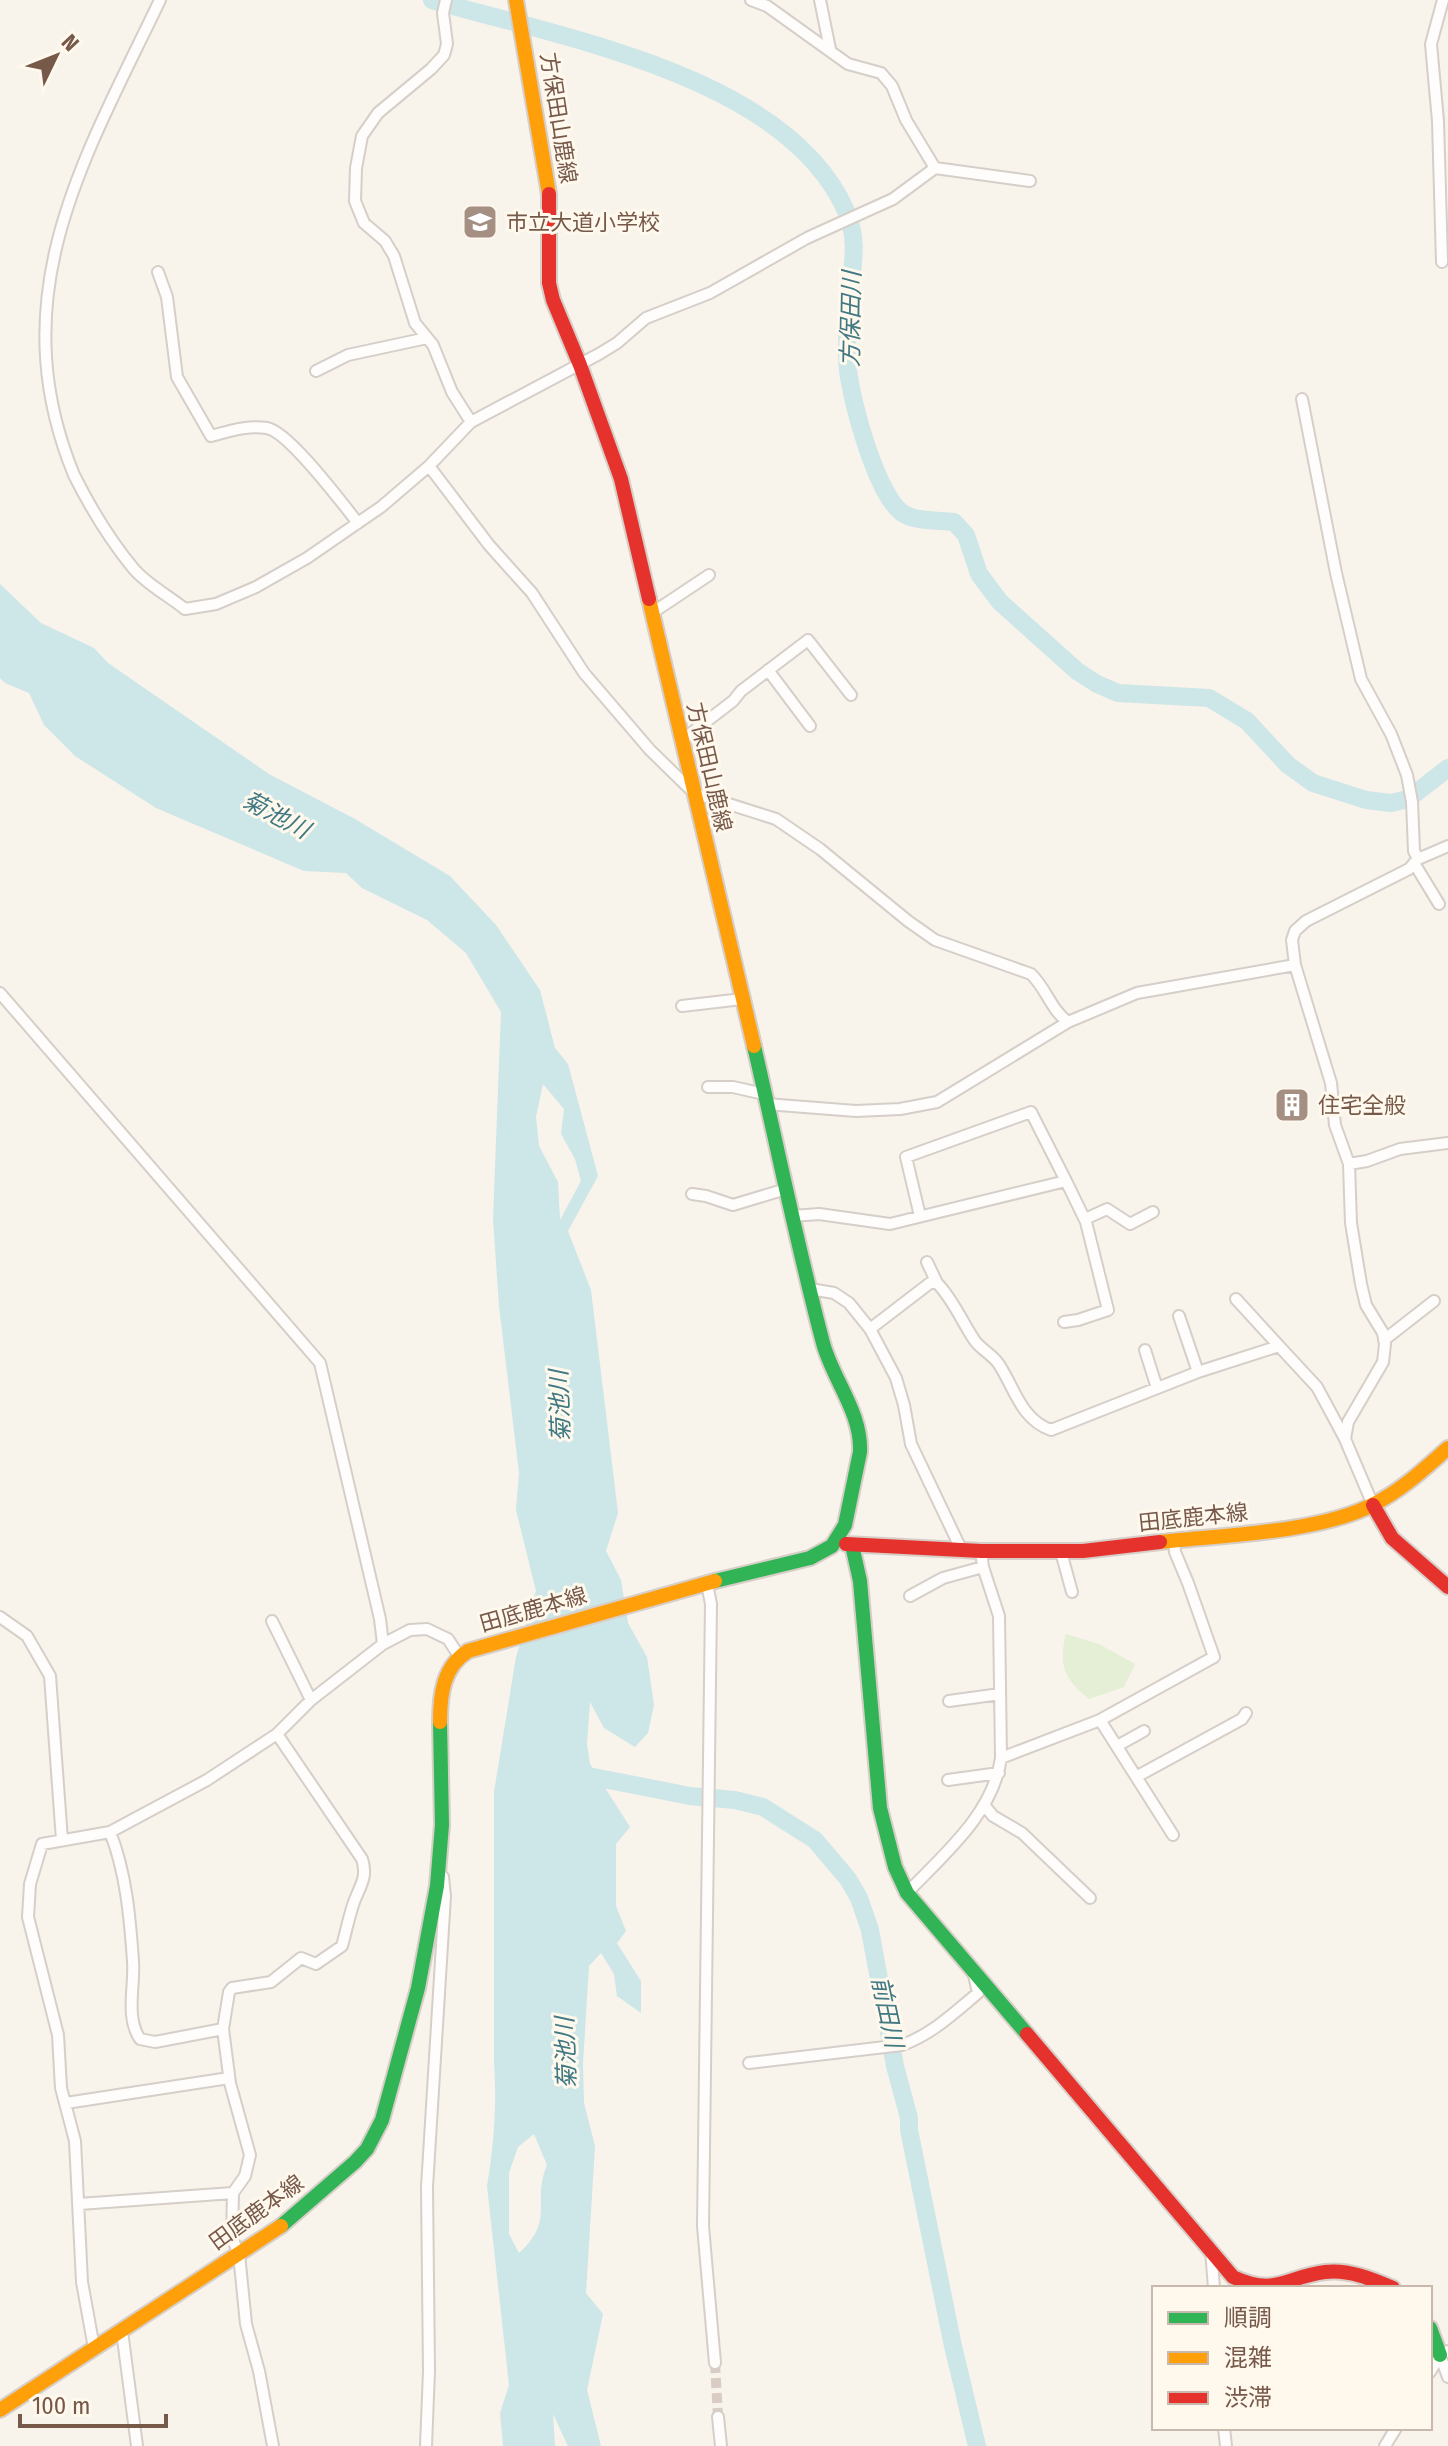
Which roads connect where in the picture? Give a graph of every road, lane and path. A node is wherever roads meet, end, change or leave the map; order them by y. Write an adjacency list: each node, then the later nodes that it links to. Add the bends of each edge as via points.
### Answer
1 (160, 0): 18 (street, via 73,175 46,258 39,299 40,376 62,448 82,490 134,570 185,609 216,604 256,587)
2 (446, 0): 12 (street, via 444,55 378,113 362,136 356,168 355,201 364,223 394,256 415,323)
3 (516, 0): 13 (main road, 方保田山鹿線, via 549,191 549,283)
4 (751, 0): 7 (street)
5 (820, 0): 7 (street)
6 (1445, 4): 10 (street, via 1431,44)
7 (830, 49): 8 (street, via 848,64 881,73)
8 (935, 168): 9 (street); 13 (street, via 885,202 807,238 710,293 646,318)
9 (1030, 181)
10 (1442, 262)
11 (158, 272): 18 (street, via 167,297 177,377 211,436 239,428 270,428 294,447)
12 (427, 338): 14 (street, via 348,355); 16 (street)
13 (580, 365): 16 (street); 20 (main road, 方保田山鹿線, via 621,479)
14 (316, 371)
15 (1302, 399): 27 (street, via 1361,679 1407,775)
16 (471, 422): 17 (street)
17 (429, 466): 18 (street); 25 (street, via 535,597 584,673)
18 (358, 523)
19 (709, 575): 20 (street)
20 (652, 613): 24 (main road, 方保田山鹿線)
21 (768, 670): 22 (street, via 808,640); 23 (street); 24 (street)
22 (851, 695)
23 (810, 726)
24 (681, 741): 25 (main road, 方保田山鹿線)
25 (694, 793): 31 (main road, 方保田山鹿線); 33 (street, via 776,819 935,940 1031,974)
26 (1448, 846): 27 (street)
27 (1416, 861): 28 (street); 29 (street, via 1298,927 1292,940)
28 (1439, 904)
29 (1295, 965): 33 (street, via 1137,993); 37 (street)
30 (0, 993): 73 (street, via 320,1363)
31 (742, 999): 32 (street); 35 (main road, 方保田山鹿線)
32 (682, 1006)
33 (1068, 1022): 35 (street, via 937,1102 856,1111)
34 (708, 1087): 35 (street, via 733,1087)
35 (765, 1099): 39 (main road, 方保田山鹿線)
36 (1448, 1143): 37 (street, via 1400,1149)
37 (1349, 1164): 53 (street, via 1361,1284)
38 (1066, 1181): 43 (street); 43 (street, via 1031,1112 906,1157); 44 (street)
39 (786, 1189): 40 (street, via 733,1205); 42 (main road, 方保田山鹿線)
40 (692, 1194)
41 (1153, 1212): 44 (street, via 1130,1224 1107,1209)
42 (792, 1216): 43 (street, via 819,1214 890,1224); 47 (main road, 方保田山鹿線)
43 (920, 1216)
44 (1085, 1219): 51 (street, via 1108,1310)
45 (927, 1262): 46 (street)
46 (937, 1283): 52 (street); 57 (street, via 1039,1426 1061,1427)
47 (810, 1289): 52 (street, via 834,1293); 62 (main road, 方保田山鹿線, via 824,1347 860,1441)
48 (1236, 1299): 54 (street)
49 (1434, 1301): 53 (street)
50 (1179, 1316): 56 (street)
51 (1064, 1322)
52 (870, 1329): 63 (street, via 896,1378 911,1444)
53 (1384, 1340): 58 (street, via 1383,1362 1348,1422)
54 (1279, 1346): 56 (street); 58 (street, via 1317,1387)
55 (1145, 1350): 57 (street)
56 (1198, 1372): 57 (street)
57 (1157, 1388)
58 (1345, 1439): 60 (street)
59 (1448, 1448): 60 (main road, 田底鹿本線)
60 (1373, 1505): 61 (main road, 田底鹿本線, via 1300,1526); 68 (main road, via 1392,1538)
61 (1174, 1541): 65 (main road, 田底鹿本線); 79 (street, via 1214,1657)
62 (845, 1543): 63 (main road, 田底鹿本線); 67 (main road, 田底鹿本線, via 814,1557); 92 (main road, via 860,1581 880,1808)
63 (961, 1549): 64 (main road, 田底鹿本線)
64 (981, 1551): 65 (main road, 田底鹿本線); 66 (street)
65 (1061, 1552): 69 (street)
66 (983, 1567): 70 (street, via 943,1578); 75 (street, via 999,1616)
67 (707, 1584): 74 (main road, 田底鹿本線); 111 (street, via 711,1604 703,2226)
68 (1448, 1587)
69 (1072, 1592)
70 (910, 1596)
71 (0, 1617): 90 (street, via 27,1636 50,1676)
72 (272, 1621): 76 (street)
73 (383, 1644): 74 (street, via 410,1630 427,1629 448,1639); 76 (street)
74 (459, 1656): 91 (main road, 田底鹿本線, via 441,1699)
75 (1000, 1694): 77 (street); 83 (street)
76 (311, 1700): 81 (street)
77 (949, 1701)
78 (1246, 1713): 85 (street)
79 (1100, 1720): 82 (street); 83 (street)
80 (1144, 1731): 82 (street)
81 (277, 1734): 88 (street, via 207,1780); 95 (street, via 362,1859 363,1886 342,1946 316,1964 301,1958 271,1982 232,1988)
82 (1117, 1746): 85 (street)
83 (1001, 1758): 84 (street)
84 (999, 1773): 86 (street); 87 (street)
85 (1136, 1777): 89 (street)
86 (948, 1780)
87 (984, 1805): 92 (street, via 946,1856); 93 (street, via 1022,1833)
88 (110, 1832): 90 (street); 95 (street, via 129,1924 132,2028 140,2039 155,2042)
89 (1173, 1835)
90 (62, 1840): 98 (street, via 42,1844 30,1884 28,1917 58,2035)
91 (441, 1852): 102 (main road, 田底鹿本線, via 416,1999 375,2137 355,2162 288,2221); 118 (street, via 445,1896 427,2187)
92 (907, 1893): 94 (main road)
93 (1090, 1898)
94 (973, 1972): 96 (street, via 978,1993 916,2040); 101 (main road)
95 (223, 2029): 97 (street)
96 (749, 2063)
97 (229, 2078): 98 (street); 99 (street, via 250,2155 245,2176)
98 (66, 2103): 100 (street, via 75,2141)
99 (233, 2193): 100 (street); 102 (street, via 232,2238)
100 (79, 2204): 109 (street, via 82,2282)
101 (1211, 2250): 103 (street); 104 (main road, via 1233,2277)
102 (239, 2254): 107 (main road, 田底鹿本線); 117 (street, via 246,2324)
103 (1214, 2286)
104 (1250, 2286)
105 (1278, 2286): 106 (main road, via 1327,2271)
106 (1388, 2286)
107 (122, 2331): 109 (main road, 田底鹿本線); 116 (street)
108 (1432, 2332): 110 (main road)
109 (94, 2348): 114 (main road, 田底鹿本線)
110 (1444, 2353): 112 (street); 113 (street)
111 (715, 2363)
112 (1432, 2369)
113 (1448, 2377)
114 (0, 2410)
115 (718, 2417): 119 (street)
116 (137, 2446)
117 (273, 2446)
118 (426, 2446)
119 (721, 2446)

